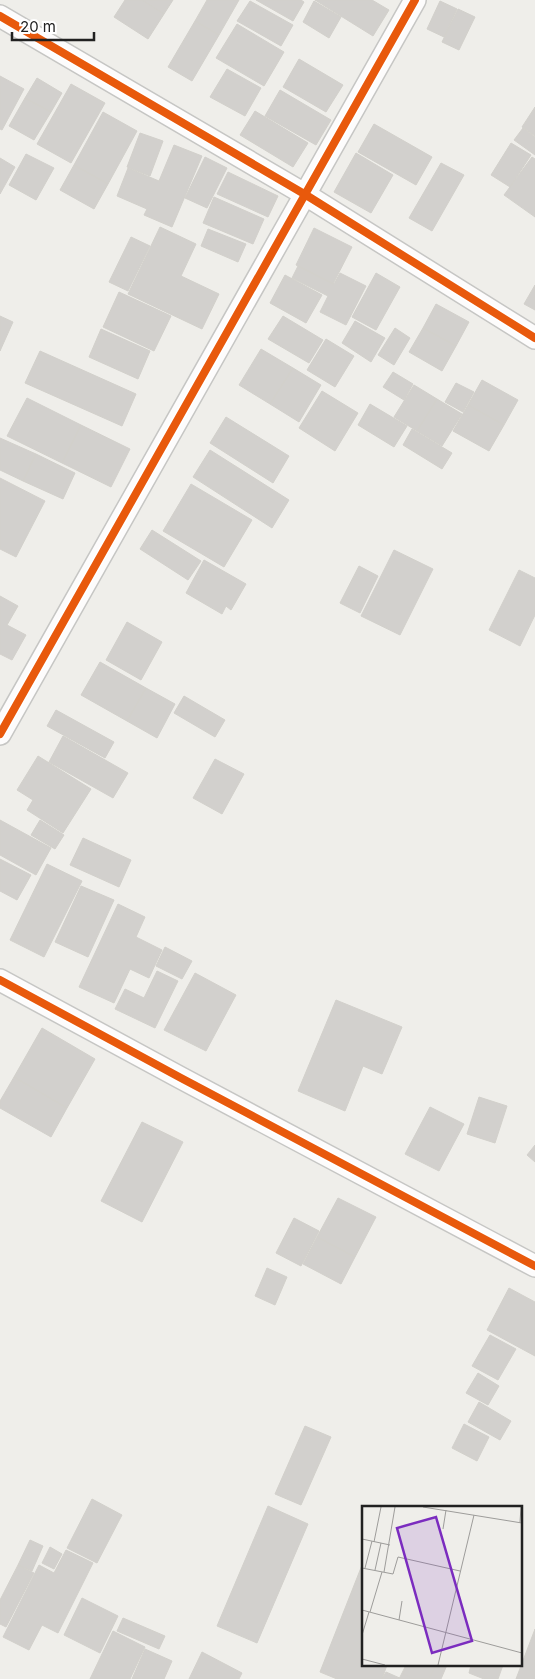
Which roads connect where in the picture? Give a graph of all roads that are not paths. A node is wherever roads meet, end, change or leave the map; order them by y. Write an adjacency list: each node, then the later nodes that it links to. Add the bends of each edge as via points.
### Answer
1 (415, 0): 3 (street)
2 (0, 16): 3 (street)
3 (306, 195): 4 (street); 5 (street, via 114,528)
4 (535, 338)
5 (0, 734)
6 (0, 980): 7 (street)
7 (535, 1266)

